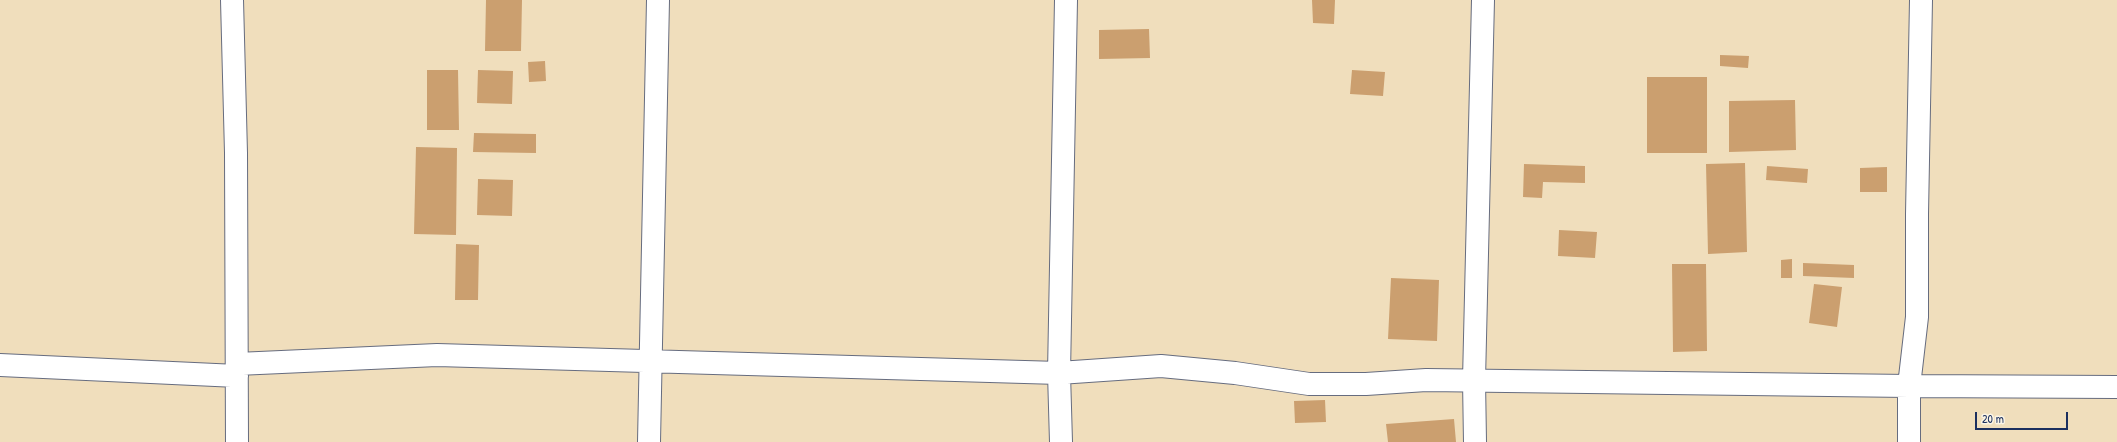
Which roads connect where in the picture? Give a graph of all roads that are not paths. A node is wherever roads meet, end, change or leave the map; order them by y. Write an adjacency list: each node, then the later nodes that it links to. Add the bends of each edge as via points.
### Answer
1 (232, 0): 8 (street)
2 (658, 0): 6 (street)
3 (1066, 0): 9 (street)
4 (1484, 0): 10 (street)
5 (1921, 0): 11 (street, via 1917,316)
6 (651, 361): 8 (street, via 437,356); 9 (street); 14 (street)
7 (0, 365): 8 (street)
8 (237, 370): 13 (street)
9 (1059, 373): 10 (street, via 1161,366 1235,372 1309,384); 15 (street)
10 (1474, 380): 11 (street); 16 (street)
11 (1909, 386): 12 (street); 17 (street)
12 (2117, 387)
13 (237, 442)
14 (649, 442)
15 (1061, 442)
16 (1475, 442)
17 (1909, 442)

